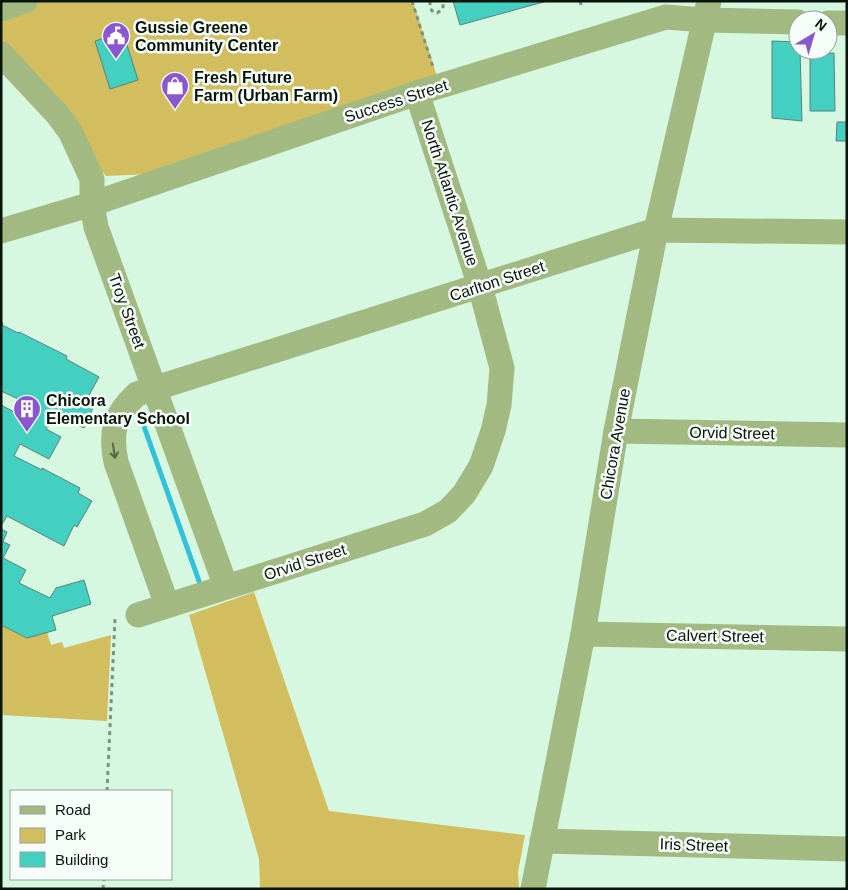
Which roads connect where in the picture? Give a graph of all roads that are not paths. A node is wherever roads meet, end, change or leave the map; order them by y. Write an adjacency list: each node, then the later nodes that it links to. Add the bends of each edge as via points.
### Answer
1 (25, 1): 2 (street)
2 (1, 8)
3 (706, 11): 4 (street, Success Street); 6 (street, Success Street, via 666,17); 9 (street, Chicora Avenue)
4 (788, 21)
5 (1, 54): 7 (street, Troy Street, via 71,133 92,179)
6 (417, 93): 7 (street, Success Street); 11 (street, North Atlantic Avenue)
7 (92, 204): 8 (street, Success Street); 12 (street, Troy Street, via 96,227)
8 (1, 230)
9 (656, 230): 10 (street, Carlton Street); 11 (street, Carlton Street); 13 (street, Chicora Avenue)
10 (847, 232)
11 (480, 286): 12 (street, Carlton Street); 15 (street, North Atlantic Avenue, via 502,368 493,431 481,466)
12 (156, 389): 16 (street, Troy Street); 17 (street, Carlton Street, one-way to 17, via 137,394 121,411 113,441 116,462)
13 (616, 431): 14 (street, Orvid Street); 19 (street, Chicora Avenue)
14 (847, 435)
15 (464, 494): 16 (street, Orvid Street, via 448,511 425,524)
16 (226, 587): 17 (street, Orvid Street)
17 (167, 605): 18 (street, Orvid Street)
18 (126, 617)
19 (583, 634): 20 (street, Calvert Street); 21 (street, Chicora Avenue)
20 (847, 639)
21 (542, 841): 22 (street, Iris Street); 23 (street, Chicora Avenue)
22 (847, 849)
23 (533, 889)

